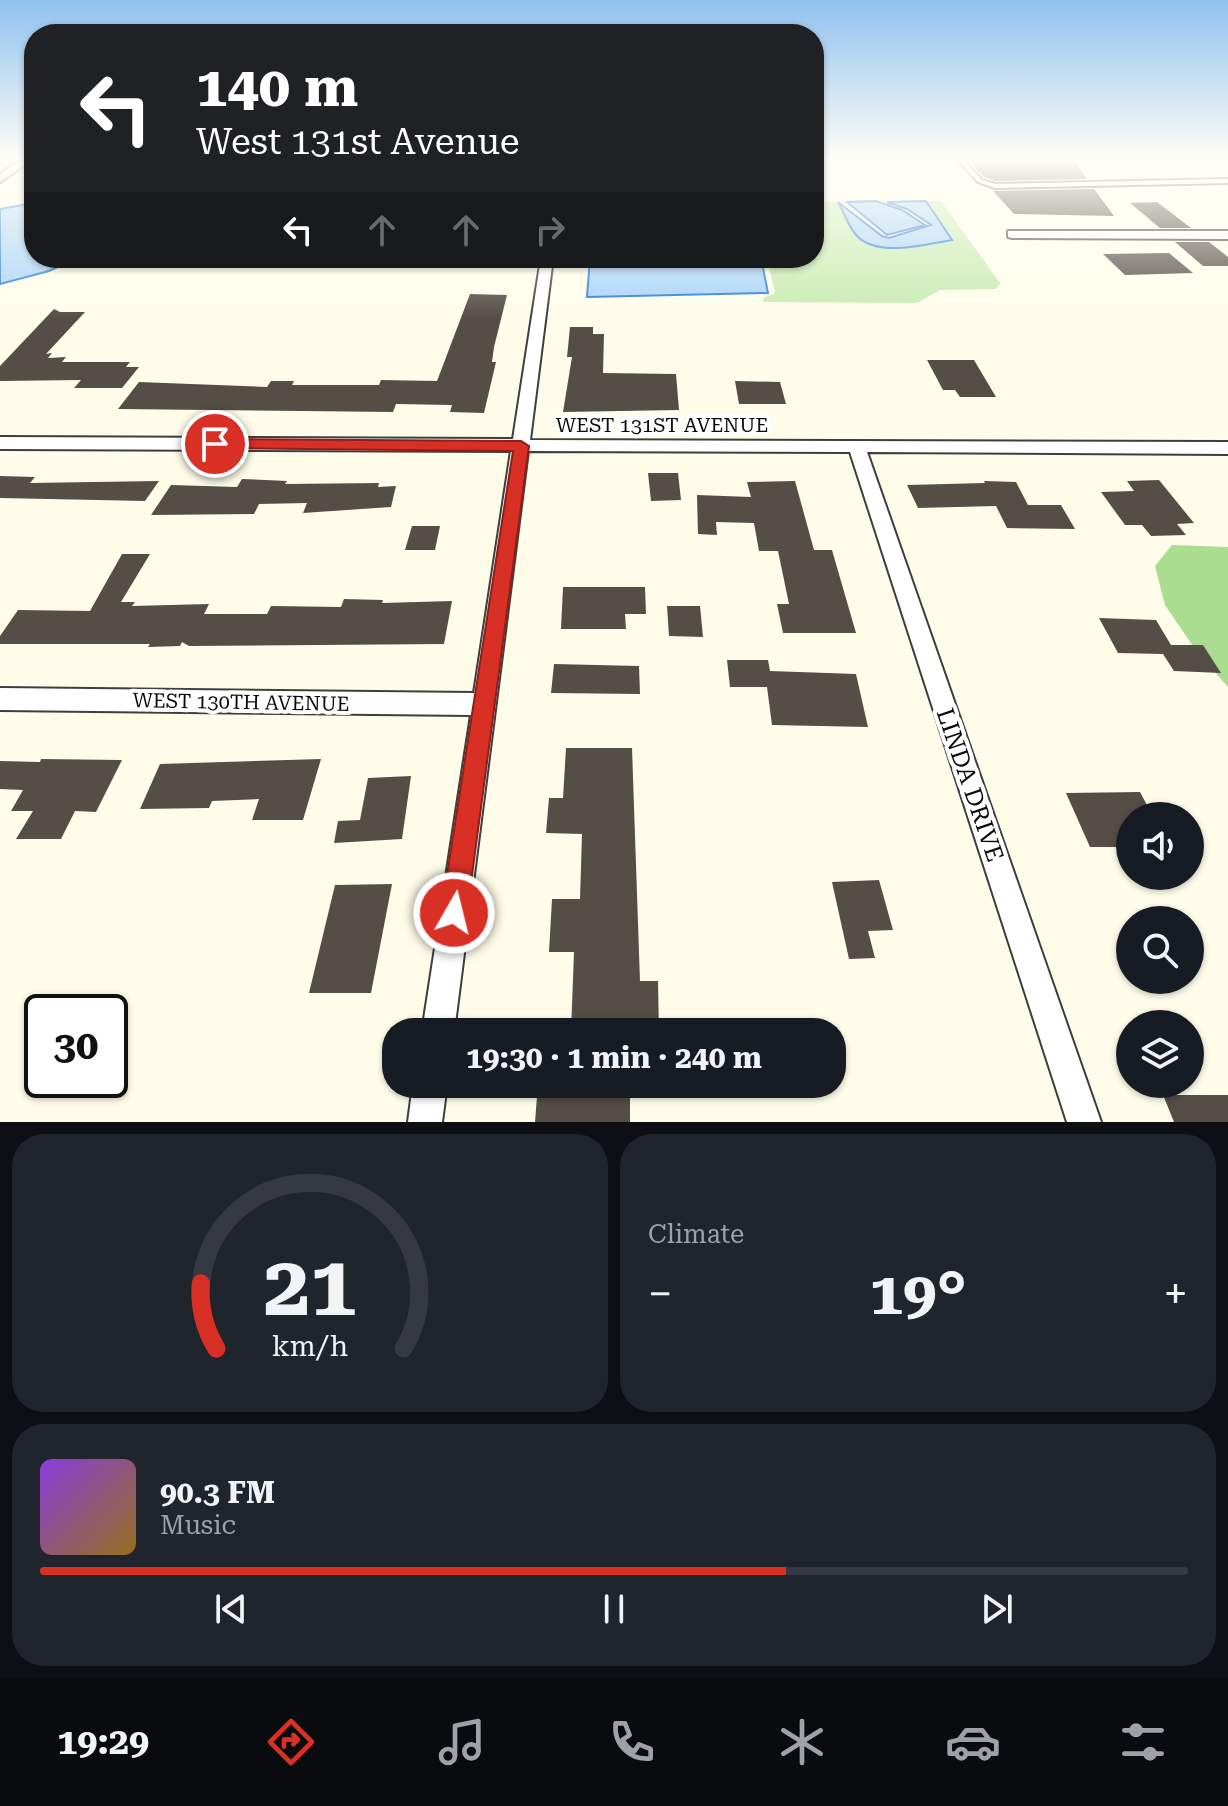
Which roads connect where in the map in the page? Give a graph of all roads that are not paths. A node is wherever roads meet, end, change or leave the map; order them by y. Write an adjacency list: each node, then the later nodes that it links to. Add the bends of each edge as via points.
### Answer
1 (1012, 234): 2 (street)
2 (1228, 235)
3 (546, 268): 5 (street)
4 (0, 443): 5 (street, WEST 131ST AVENUE)
5 (521, 446): 6 (street, WEST 131ST AVENUE); 9 (street)
6 (857, 447): 7 (street, WEST 131ST AVENUE); 13 (street, LINDA DRIVE)
7 (1228, 448)
8 (0, 699): 9 (street, WEST 130TH AVENUE)
9 (483, 704): 10 (street)
10 (440, 1018)
11 (428, 1098): 12 (street)
12 (425, 1122)
13 (1084, 1122)

